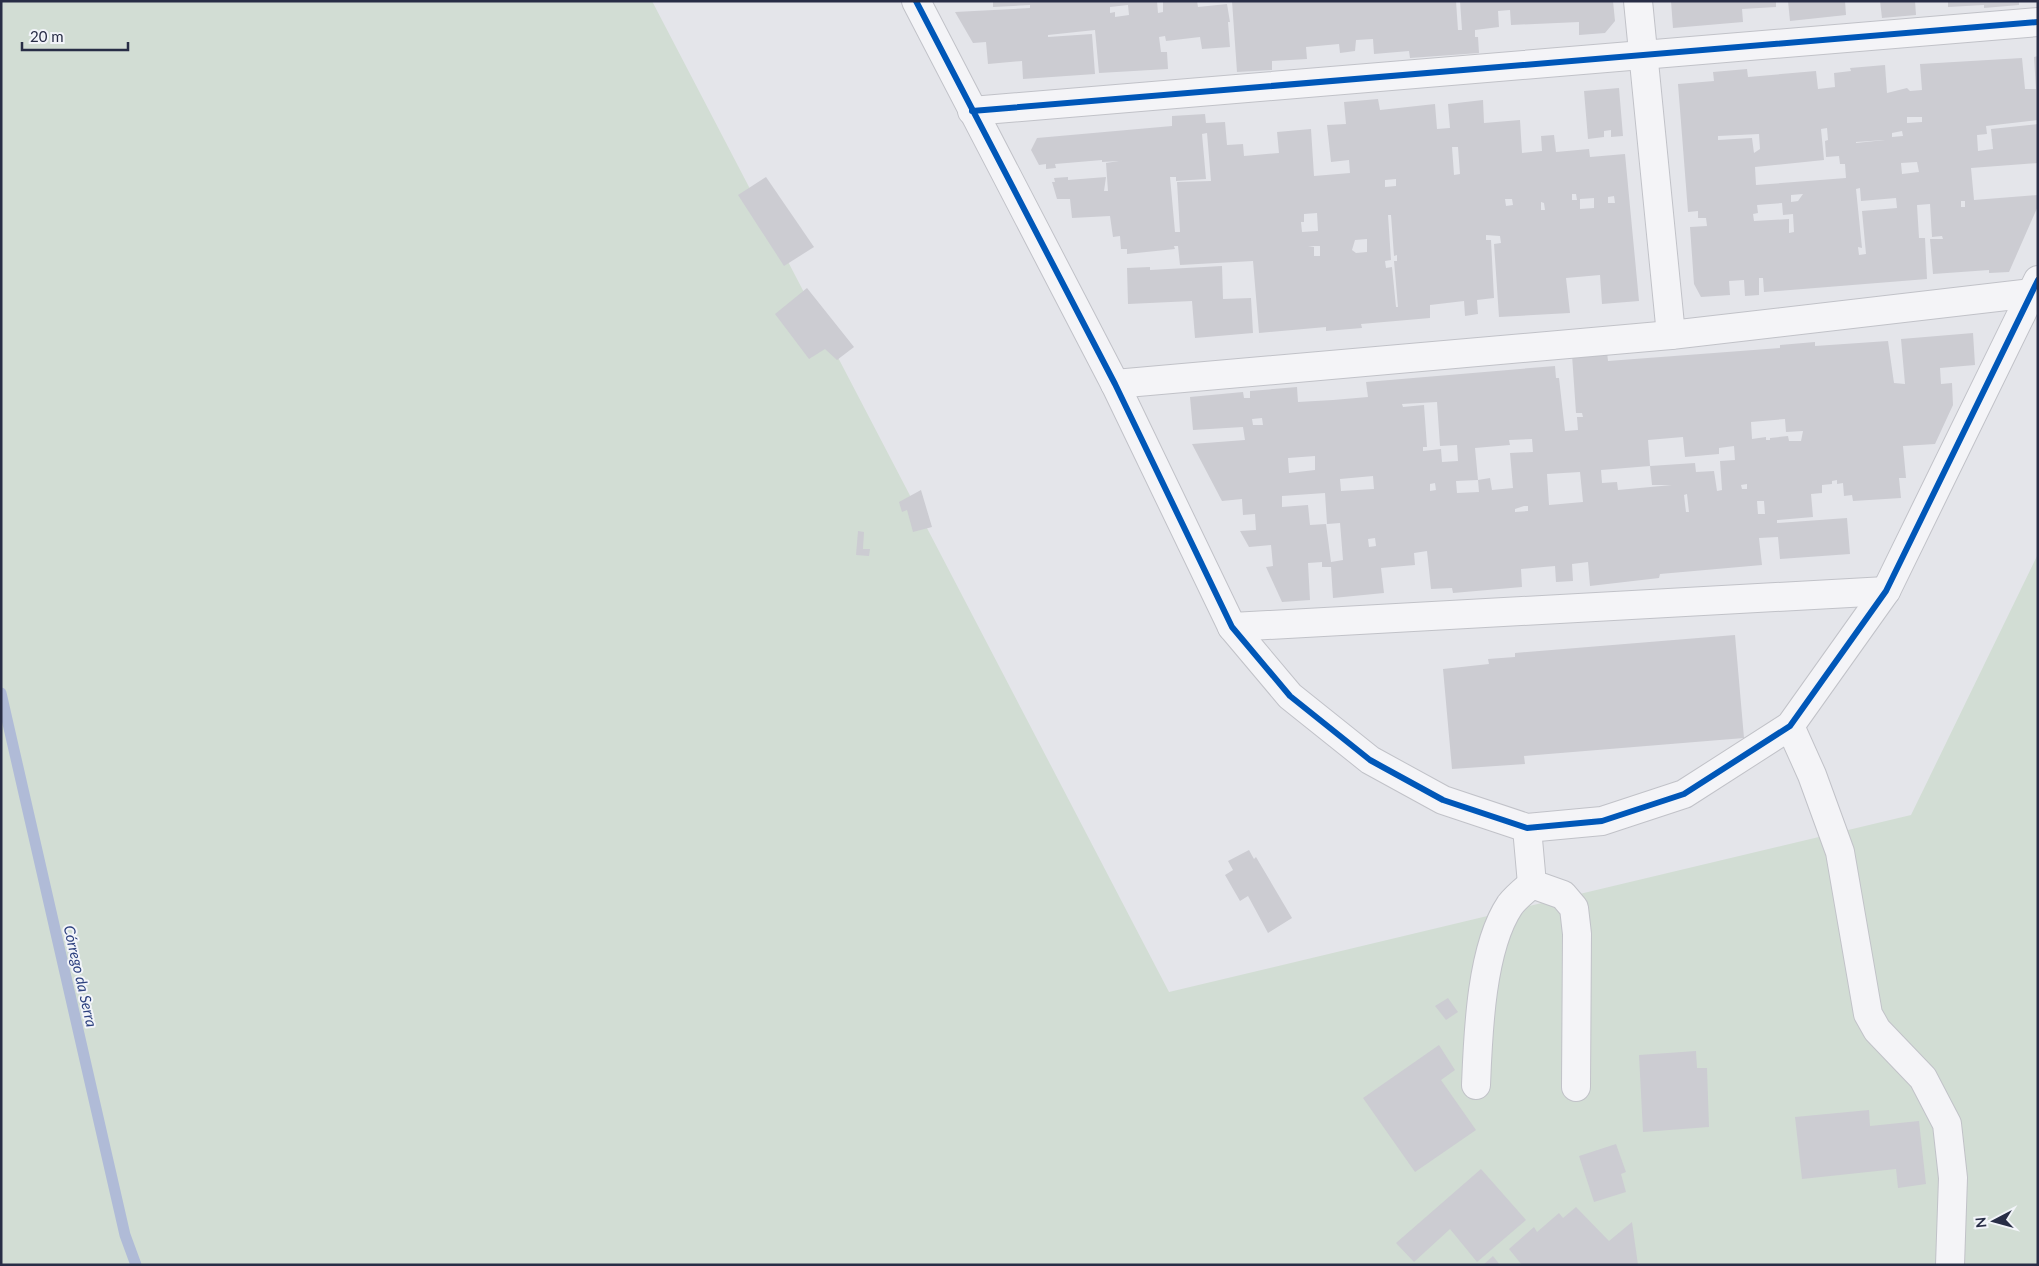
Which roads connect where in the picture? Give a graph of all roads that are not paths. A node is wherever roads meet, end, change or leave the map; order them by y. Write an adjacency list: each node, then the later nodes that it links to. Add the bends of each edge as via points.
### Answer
1 (916, 1): 5 (street)
2 (1638, 1): 4 (street)
3 (2038, 22): 4 (street)
4 (1642, 56): 5 (street); 7 (street)
5 (972, 111): 8 (street)
6 (2035, 286): 7 (street); 9 (street)
7 (1671, 335): 8 (street)
8 (1115, 384): 10 (street)
9 (1886, 591): 10 (street); 11 (street)
10 (1232, 627): 12 (street, via 1290,696 1370,760 1443,800)
11 (1790, 726): 12 (street, via 1684,794 1602,821); 16 (street, via 1840,852 1868,1014 1877,1030 1923,1078 1947,1124 1953,1178)
12 (1527, 828): 13 (street)
13 (1532, 884): 14 (street, via 1511,904 1500,924 1478,1027); 15 (street, via 1563,895 1574,908 1577,934)
14 (1476, 1085)
15 (1576, 1087)
16 (1950, 1265)

